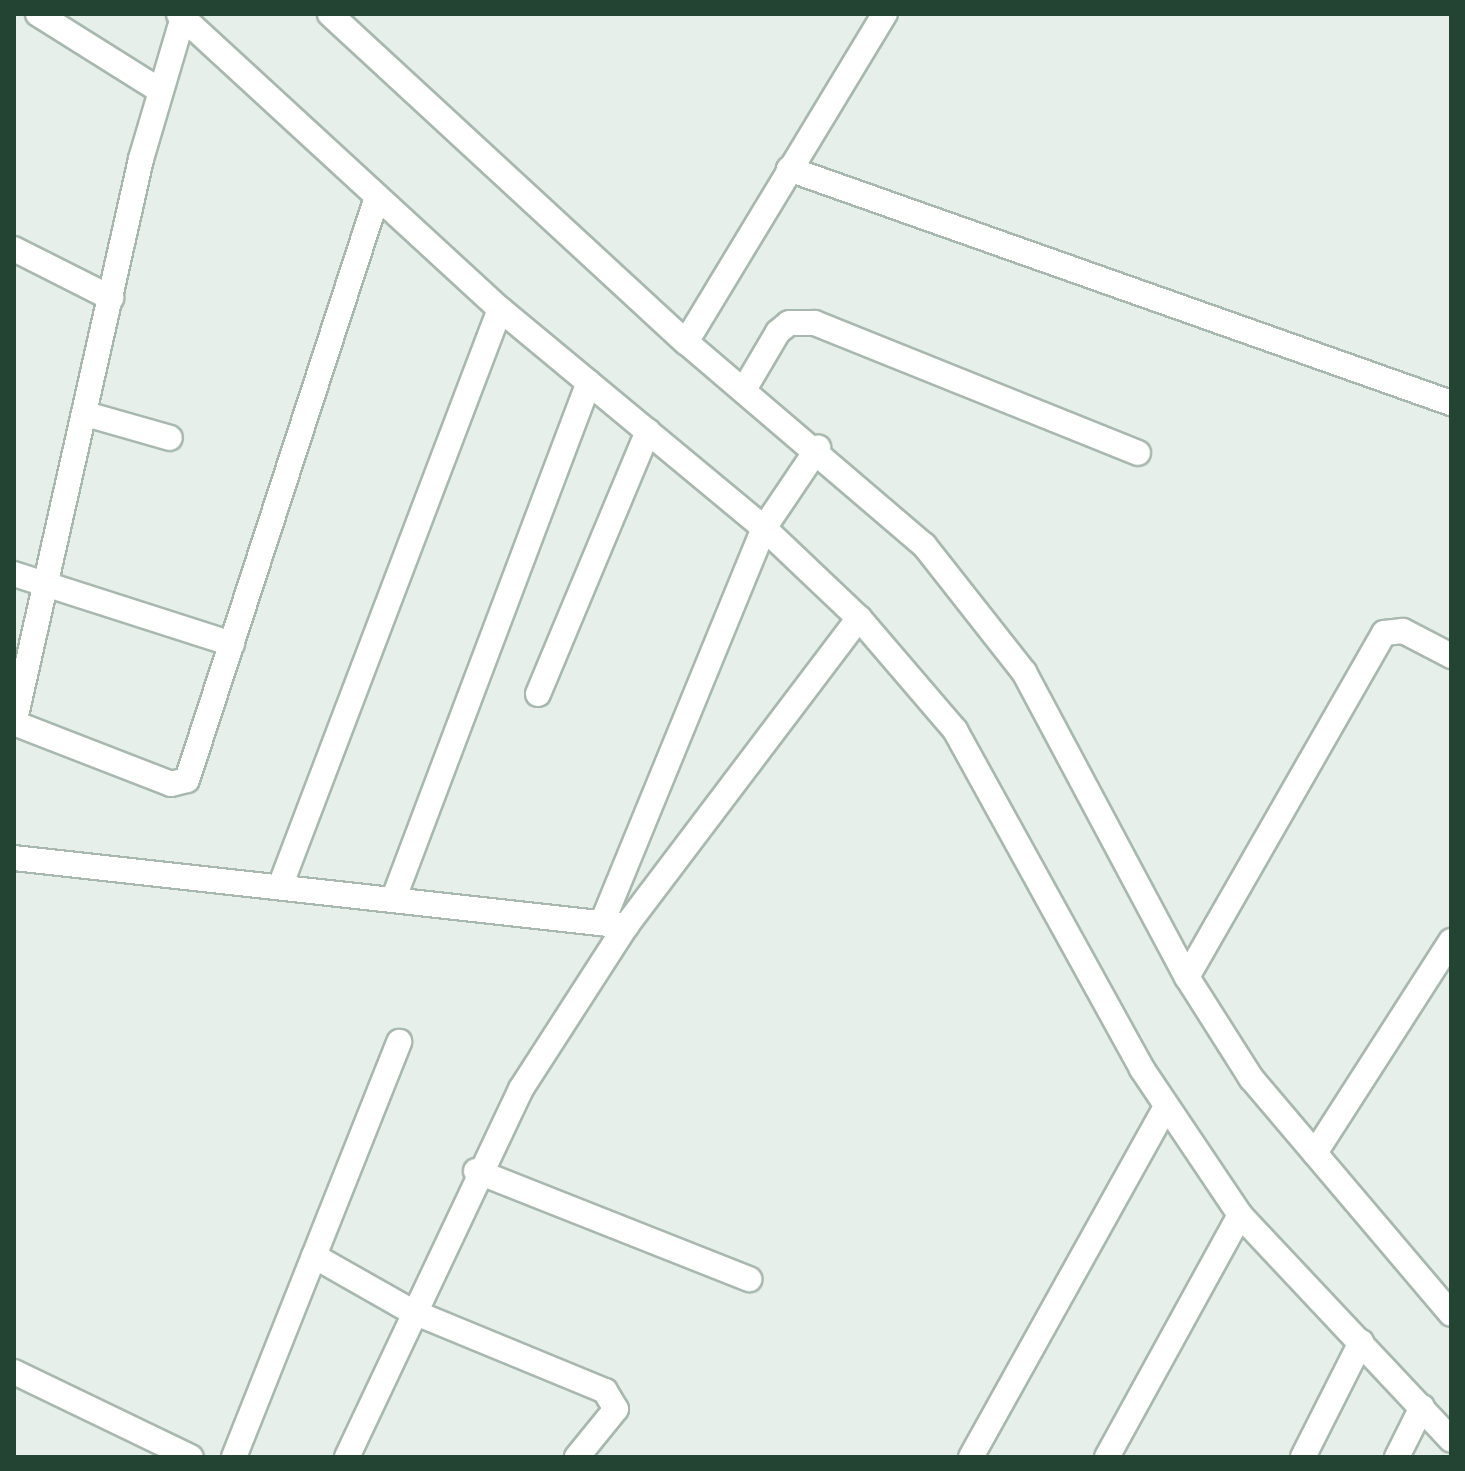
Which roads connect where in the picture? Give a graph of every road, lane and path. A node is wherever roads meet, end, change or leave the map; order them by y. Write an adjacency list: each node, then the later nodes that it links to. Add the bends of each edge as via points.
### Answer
1 (38, 14): 5 (street)
2 (330, 14): 11 (street)
3 (885, 14): 6 (street)
4 (182, 15): 5 (street); 7 (street)
5 (159, 90): 9 (street)
6 (789, 169): 11 (street); 14 (street)
7 (377, 197): 10 (street); 24 (street)
8 (14, 249): 9 (street)
9 (111, 298): 15 (street)
10 (500, 309): 12 (street); 30 (street)
11 (686, 342): 13 (street)
12 (589, 382): 16 (street); 31 (street)
13 (745, 388): 18 (street); 19 (street, via 778,332 800,321 815,323)
14 (1451, 403)
15 (86, 414): 17 (street); 22 (street)
16 (648, 431): 20 (street); 27 (street)
17 (170, 438)
18 (818, 448): 20 (street); 35 (street, via 924,545 1024,672)
19 (1138, 453)
20 (770, 519): 23 (street); 32 (street)
21 (14, 574): 22 (street)
22 (49, 590): 24 (street); 26 (street)
23 (859, 618): 33 (street); 37 (street, via 955,730)
24 (232, 644): 28 (street, via 182,784)
25 (1451, 656): 35 (street, via 1394,629 1377,641)
26 (20, 675): 28 (street)
27 (538, 694)
28 (14, 723)
29 (14, 858): 30 (street)
30 (281, 884): 31 (street)
31 (395, 895): 32 (street)
32 (602, 923): 33 (street)
33 (626, 926): 39 (street)
34 (1451, 941): 38 (street)
35 (1187, 977): 38 (street, via 1251,1078)
36 (399, 1042): 41 (street)
37 (1166, 1107): 40 (street); 53 (street)
38 (1315, 1153): 44 (street)
39 (476, 1171): 42 (street); 43 (street)
40 (1240, 1215): 45 (street); 54 (street)
41 (314, 1256): 43 (street); 50 (street)
42 (749, 1279)
43 (411, 1311): 51 (street); 52 (street, via 605,1391 616,1409)
44 (1451, 1314)
45 (1361, 1342): 47 (street); 55 (street)
46 (14, 1372): 49 (street)
47 (1422, 1407): 48 (street); 56 (street)
48 (1451, 1440)
49 (191, 1457)
50 (234, 1457)
51 (347, 1457)
52 (577, 1457)
53 (971, 1457)
54 (1107, 1457)
55 (1303, 1457)
56 (1397, 1457)

